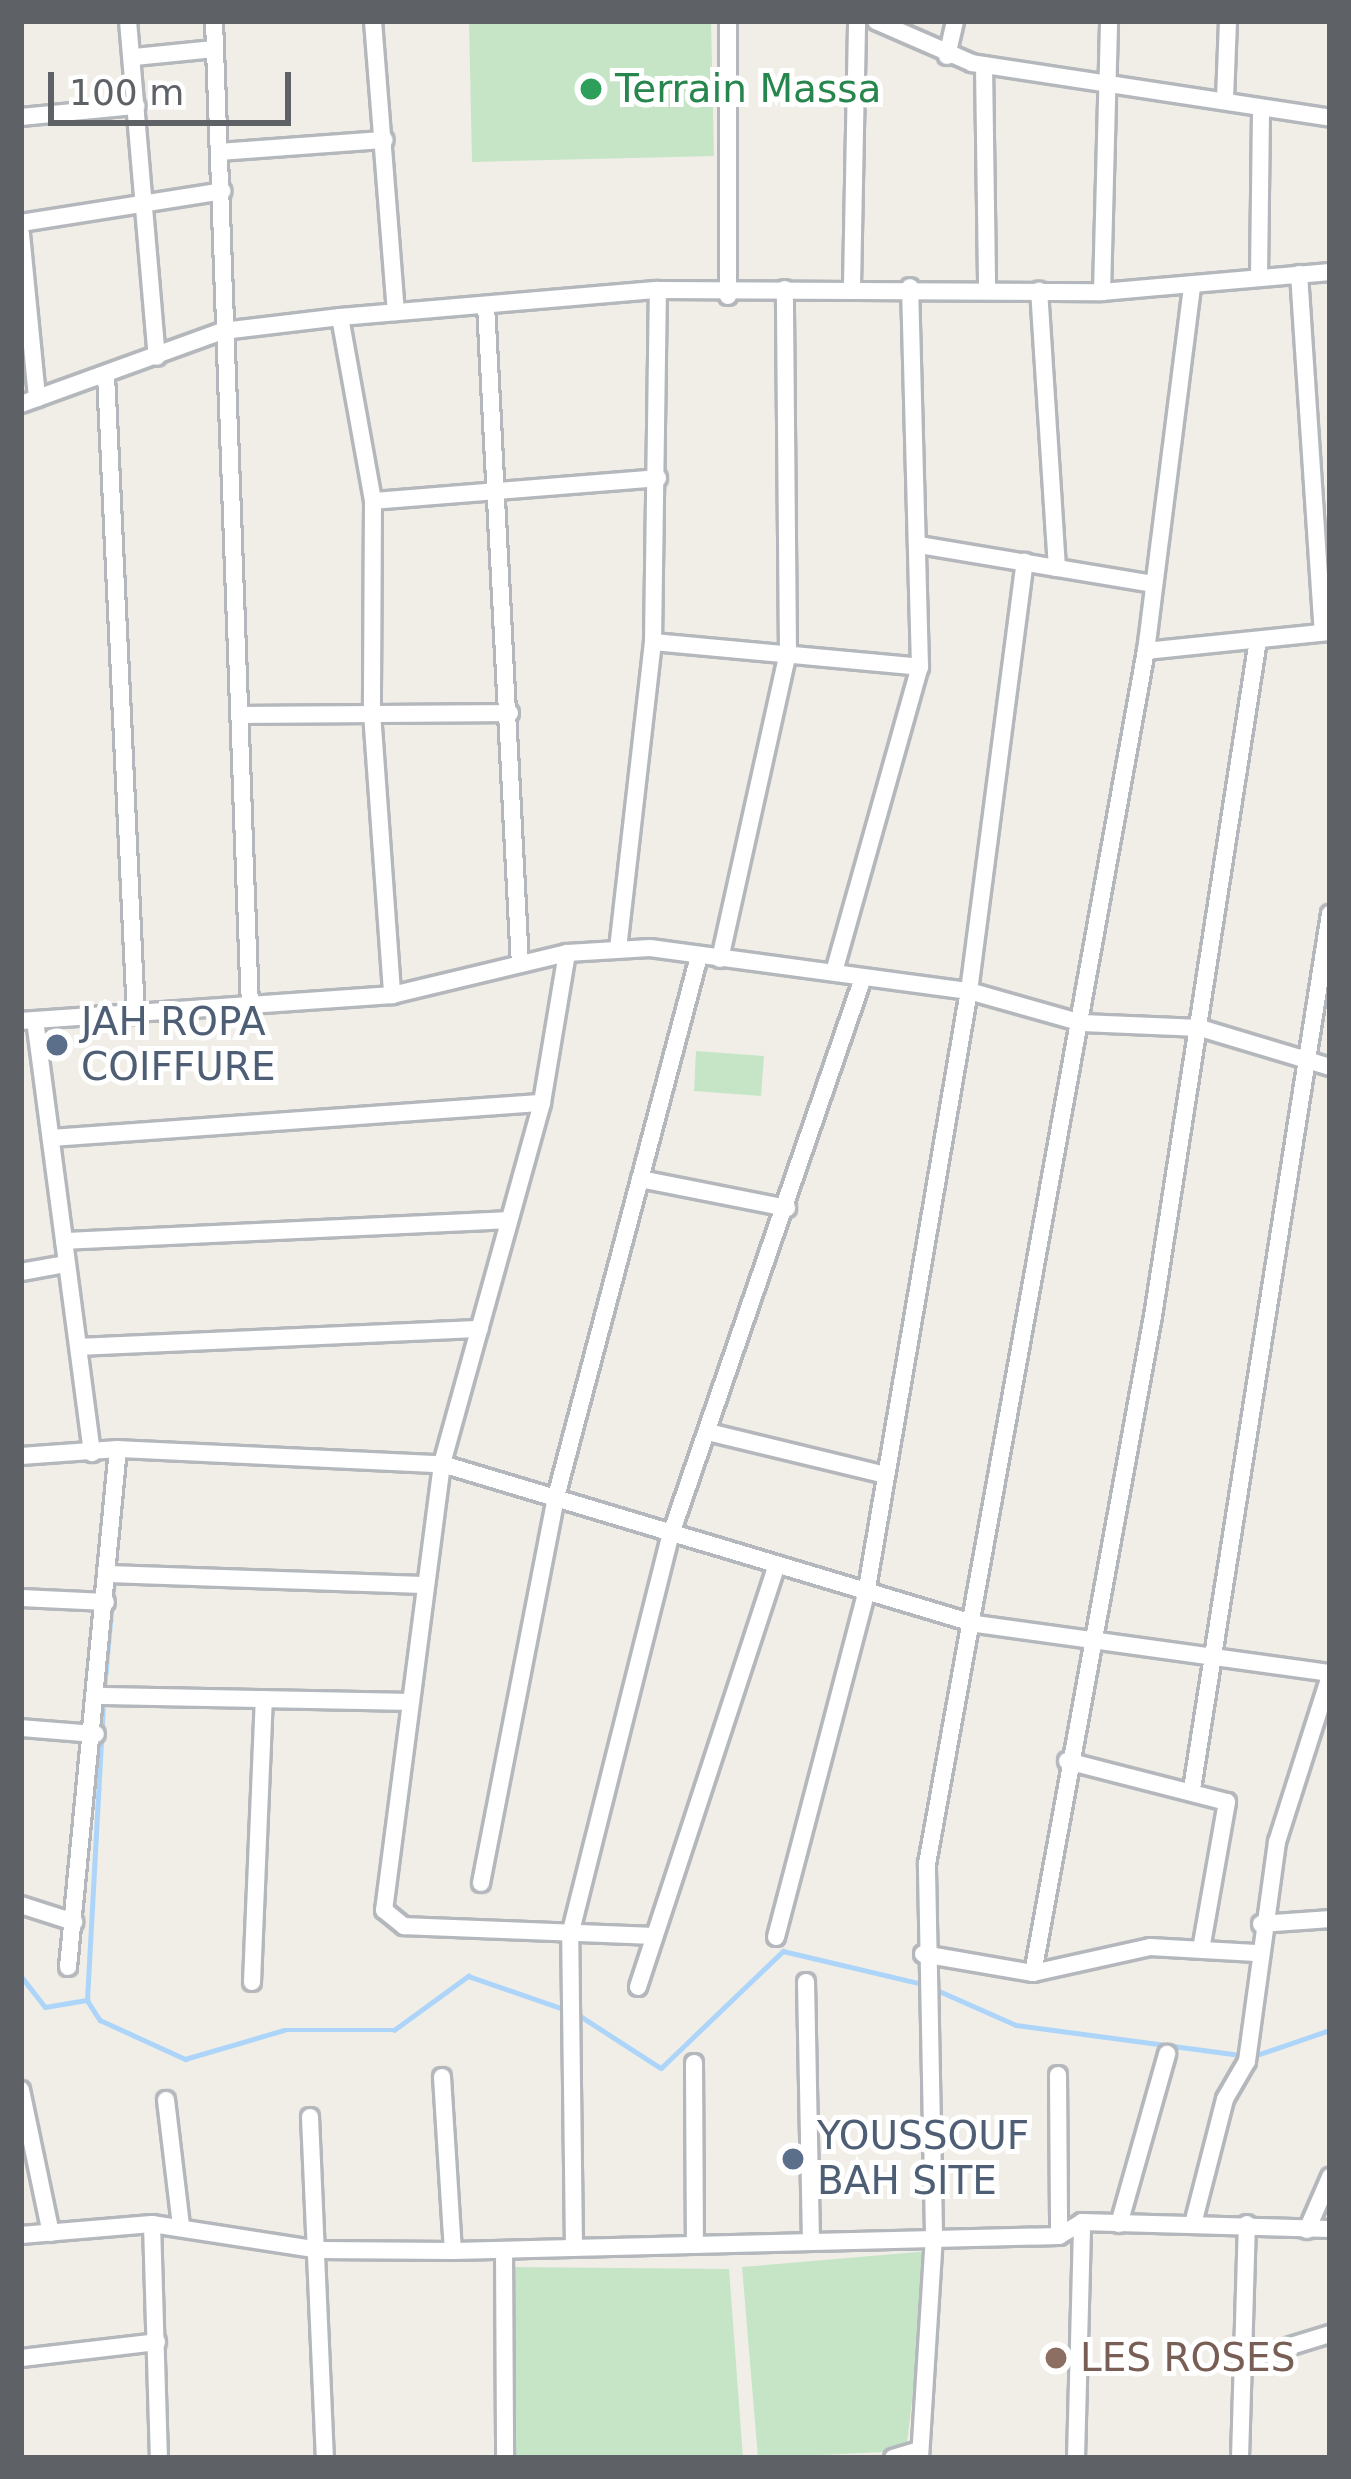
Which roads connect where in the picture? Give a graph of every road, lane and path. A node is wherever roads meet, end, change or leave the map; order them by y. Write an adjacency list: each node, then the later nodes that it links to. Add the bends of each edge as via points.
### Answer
1 (128, 21): 12 (street)
2 (214, 21): 10 (street)
3 (373, 21): 20 (street)
4 (728, 21): 37 (street)
5 (856, 21): 29 (street)
6 (876, 21): 11 (street)
7 (956, 21): 11 (street)
8 (1109, 21): 14 (street)
9 (1228, 21): 15 (street)
10 (214, 49): 12 (street); 21 (street)
11 (947, 56): 13 (street)
12 (136, 57): 16 (street)
13 (984, 65): 14 (street); 32 (street)
14 (1107, 80): 15 (street); 36 (street)
15 (1225, 99): 17 (street)
16 (136, 106): 18 (street); 23 (street)
17 (1261, 110): 19 (street); 28 (street)
18 (21, 117)
19 (1330, 118)
20 (386, 140): 21 (street); 39 (street)
21 (220, 152): 22 (street)
22 (222, 191): 23 (street); 41 (street)
23 (143, 203): 24 (street); 42 (street)
24 (21, 223)
25 (21, 234): 44 (street)
26 (1330, 272): 27 (street)
27 (1299, 274): 28 (street); 52 (street)
28 (1259, 276): 33 (street)
29 (851, 286): 30 (street); 31 (street)
30 (910, 287): 32 (street); 48 (street)
31 (785, 289): 37 (street); 56 (street)
32 (987, 289): 35 (street)
33 (1192, 289): 36 (street); 51 (street)
34 (658, 290): 37 (street); 38 (street); 45 (street)
35 (1039, 291): 36 (street); 50 (street)
36 (1102, 292)
37 (728, 296)
38 (486, 305): 39 (street); 46 (street)
39 (396, 311): 40 (street)
40 (340, 316): 41 (street); 47 (street)
41 (223, 332): 42 (street); 60 (street)
42 (157, 357): 43 (street)
43 (106, 375): 44 (street); 72 (street)
44 (29, 401)
45 (658, 478): 46 (street); 54 (street)
46 (503, 491): 47 (street); 58 (street)
47 (373, 501): 59 (street)
48 (919, 545): 49 (street); 57 (street)
49 (1025, 562): 50 (street); 69 (street)
50 (1057, 568): 51 (street)
51 (1154, 584): 55 (street)
52 (1326, 632): 53 (street)
53 (1258, 640): 55 (street); 75 (street)
54 (653, 642): 56 (street); 62 (street)
55 (1146, 651): 74 (street)
56 (788, 653): 57 (street); 65 (street)
57 (920, 668): 67 (street)
58 (510, 712): 59 (street); 66 (street)
59 (372, 713): 60 (street); 70 (street)
60 (244, 715): 71 (street)
61 (1330, 914): 76 (street)
62 (618, 949): 63 (street); 64 (street)
63 (567, 953): 66 (street); 77 (street)
64 (699, 956): 65 (street); 79 (street)
65 (720, 959): 67 (street)
66 (520, 964): 70 (street)
67 (834, 971): 68 (street)
68 (862, 978): 69 (street); 80 (street)
69 (969, 991): 74 (street); 92 (street)
70 (392, 995): 71 (street)
71 (250, 1009): 72 (street)
72 (136, 1016): 73 (street)
73 (28, 1021): 78 (street)
74 (1082, 1023): 75 (street); 101 (street)
75 (1200, 1028): 76 (street); 102 (street)
76 (1321, 1065): 103 (street)
77 (542, 1103): 78 (street); 81 (street)
78 (52, 1138): 82 (street)
79 (640, 1179): 80 (street); 93 (street)
80 (787, 1208): 87 (street)
81 (509, 1220): 82 (street); 85 (street)
82 (64, 1241): 83 (street)
83 (66, 1264): 84 (street); 86 (street)
84 (21, 1272)
85 (480, 1329): 86 (street); 91 (street)
86 (80, 1347): 89 (street)
87 (707, 1432): 92 (street); 94 (street)
88 (118, 1449): 89 (street); 91 (street); 96 (street)
89 (92, 1453): 90 (street)
90 (21, 1456)
91 (442, 1464): 93 (street); 97 (street)
92 (882, 1474): 98 (street)
93 (556, 1497): 94 (street); 112 (street)
94 (671, 1534): 95 (street); 117 (street)
95 (775, 1571): 98 (street); 118 (street)
96 (108, 1574): 97 (street); 100 (street)
97 (423, 1585): 107 (street)
98 (866, 1594): 101 (street); 119 (street)
99 (21, 1598): 100 (street)
100 (106, 1602): 105 (street)
101 (976, 1624): 102 (street); 122 (street, via 927,1864)
102 (1092, 1642): 103 (street); 110 (street)
103 (1208, 1656): 104 (street); 111 (street)
104 (1330, 1674): 116 (street)
105 (99, 1696): 106 (street); 109 (street)
106 (263, 1699): 107 (street); 125 (street)
107 (405, 1702): 117 (street, via 382,1867 387,1920)
108 (21, 1728): 109 (street)
109 (96, 1734): 115 (street)
110 (1067, 1761): 111 (street); 124 (street)
111 (1192, 1789): 120 (street, via 1219,1796 1229,1813)
112 (481, 1883)
113 (21, 1905): 115 (street)
114 (1330, 1919): 116 (street)
115 (74, 1922): 123 (street)
116 (1262, 1924): 121 (street)
117 (570, 1935): 118 (street); 151 (street)
118 (653, 1936): 127 (street)
119 (776, 1937)
120 (1201, 1950): 121 (street); 124 (street, via 1150,1947)
121 (1256, 1953): 137 (street, via 1248,2054 1225,2099)
122 (923, 1954): 124 (street); 146 (street)
123 (68, 1967)
124 (1033, 1972)
125 (252, 1982)
126 (806, 1982): 149 (street)
127 (638, 1987)
128 (1167, 2054): 140 (street)
129 (694, 2063): 150 (street)
130 (1058, 2075): 148 (street)
131 (442, 2077): 154 (street)
132 (21, 2090): 135 (street)
133 (166, 2100): 142 (street)
134 (310, 2117): 152 (street)
135 (27, 2130): 145 (street)
136 (1330, 2177): 144 (street)
137 (1194, 2221): 140 (street); 141 (street)
138 (1082, 2222): 140 (street); 148 (street); 164 (street)
139 (152, 2224): 142 (street); 145 (street); 156 (street)
140 (1118, 2224)
141 (1247, 2224): 144 (street); 158 (street)
142 (181, 2225): 152 (street)
143 (1330, 2229): 144 (street)
144 (1307, 2230)
145 (52, 2233): 147 (street)
146 (934, 2234): 148 (street); 149 (street); 159 (street)
147 (21, 2235)
148 (1059, 2236)
149 (811, 2242): 150 (street)
150 (695, 2245): 151 (street)
151 (574, 2248): 153 (street)
152 (319, 2250): 154 (street); 161 (street)
153 (504, 2250): 154 (street); 162 (street)
154 (453, 2251)
155 (1330, 2334): 158 (street)
156 (157, 2342): 157 (street); 160 (street)
157 (21, 2358)
158 (1242, 2361): 165 (street)
159 (920, 2454): 163 (street)
160 (159, 2458)
161 (325, 2458)
162 (505, 2458)
163 (893, 2458)
164 (1076, 2458)
165 (1240, 2458)

